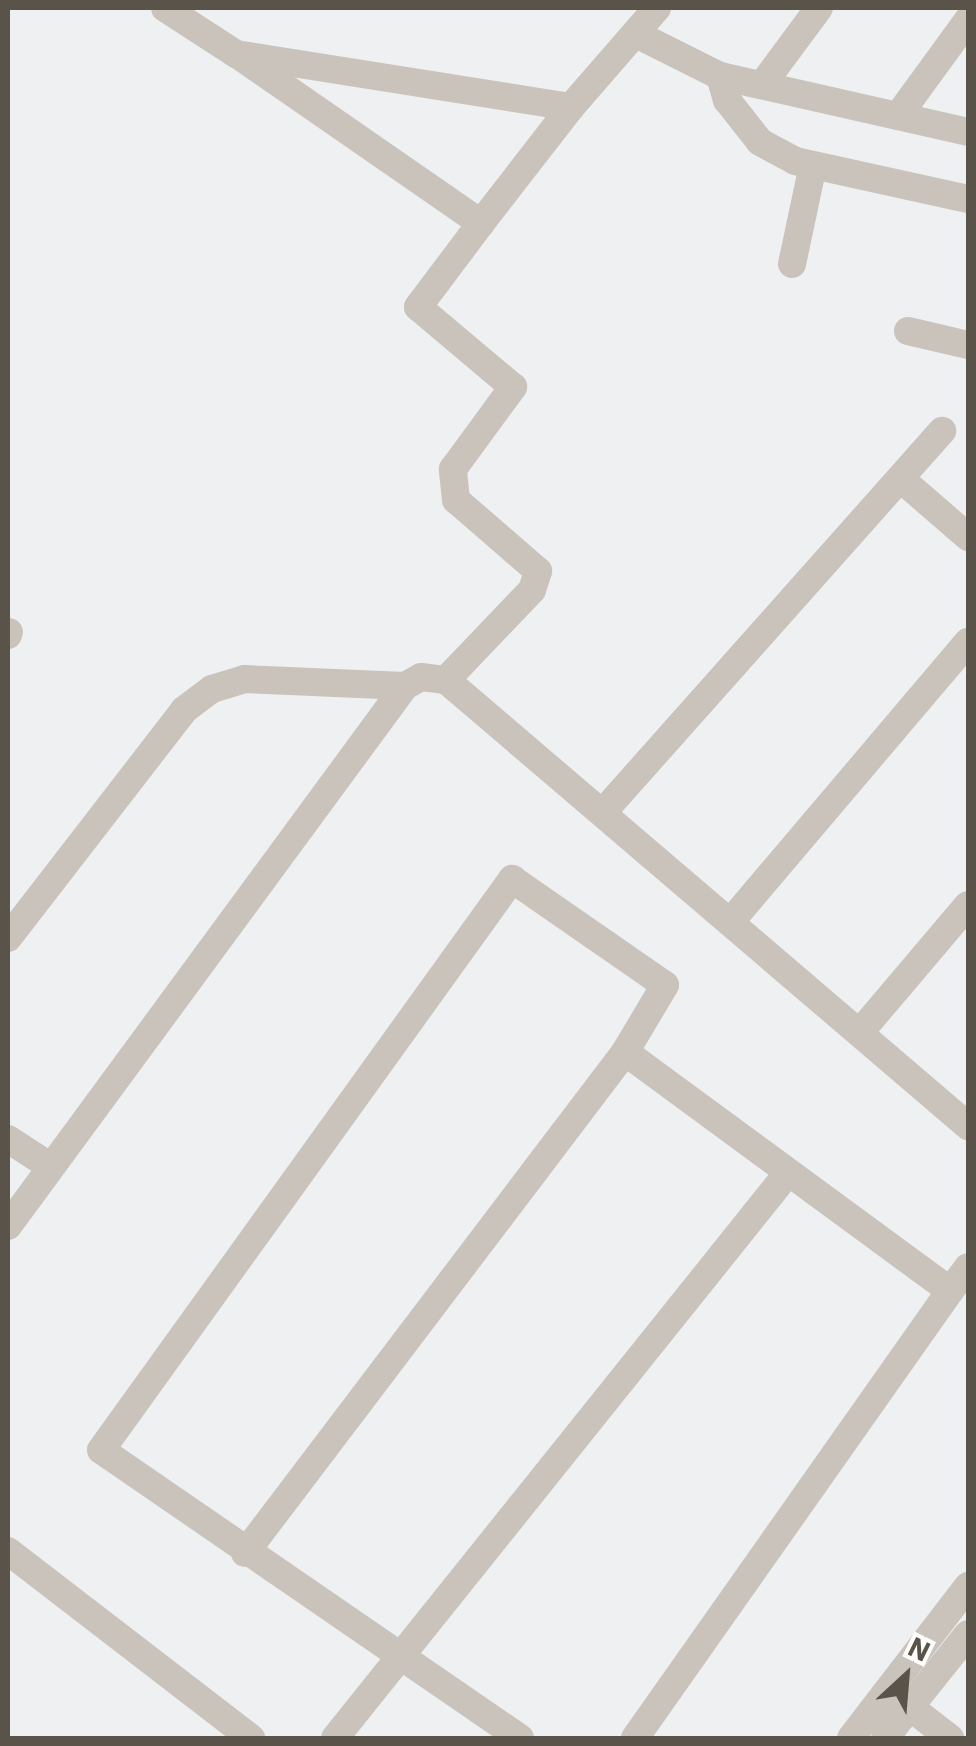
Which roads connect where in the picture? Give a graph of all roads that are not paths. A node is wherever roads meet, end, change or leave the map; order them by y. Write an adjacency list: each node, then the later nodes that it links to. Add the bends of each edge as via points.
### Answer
1 (165, 8): 6 (street)
2 (656, 8): 5 (street)
3 (819, 8): 8 (street)
4 (968, 20): 10 (street)
5 (638, 35): 7 (street); 9 (street)
6 (236, 54): 9 (street); 14 (street)
7 (720, 76): 8 (street); 12 (street, via 727,100 760,142)
8 (762, 85): 10 (street)
9 (571, 107): 14 (street)
10 (898, 116): 11 (street)
11 (968, 132)
12 (813, 165): 13 (street); 15 (street)
13 (968, 200)
14 (481, 223): 22 (street, via 418,307 513,386 454,469 456,500 538,571 532,590)
15 (792, 264)
16 (908, 331): 17 (street)
17 (968, 345)
18 (942, 431): 19 (street)
19 (901, 478): 20 (street); 24 (street)
20 (968, 537)
21 (968, 642): 26 (street)
22 (446, 680): 23 (street, via 422,678); 24 (street)
23 (404, 686): 27 (street, via 244,679 212,689 184,710); 32 (street)
24 (604, 811): 26 (street)
25 (968, 906): 28 (street)
26 (732, 920): 28 (street)
27 (8, 938)
28 (861, 1031): 30 (street)
29 (626, 1052): 33 (street); 38 (street); 38 (street, via 665,985 512,879 102,1450)
30 (968, 1126)
31 (8, 1139): 32 (street)
32 (51, 1166): 34 (street)
33 (787, 1174): 36 (street); 41 (street)
34 (8, 1226)
35 (968, 1268): 36 (street)
36 (950, 1291): 46 (street)
37 (8, 1551): 43 (street)
38 (244, 1553): 41 (street)
39 (968, 1586): 47 (street)
40 (968, 1634): 42 (street)
41 (397, 1657): 44 (street); 45 (street)
42 (910, 1707): 48 (street); 49 (street)
43 (251, 1738)
44 (336, 1738)
45 (520, 1738)
46 (634, 1738)
47 (851, 1738)
48 (885, 1738)
49 (950, 1738)

